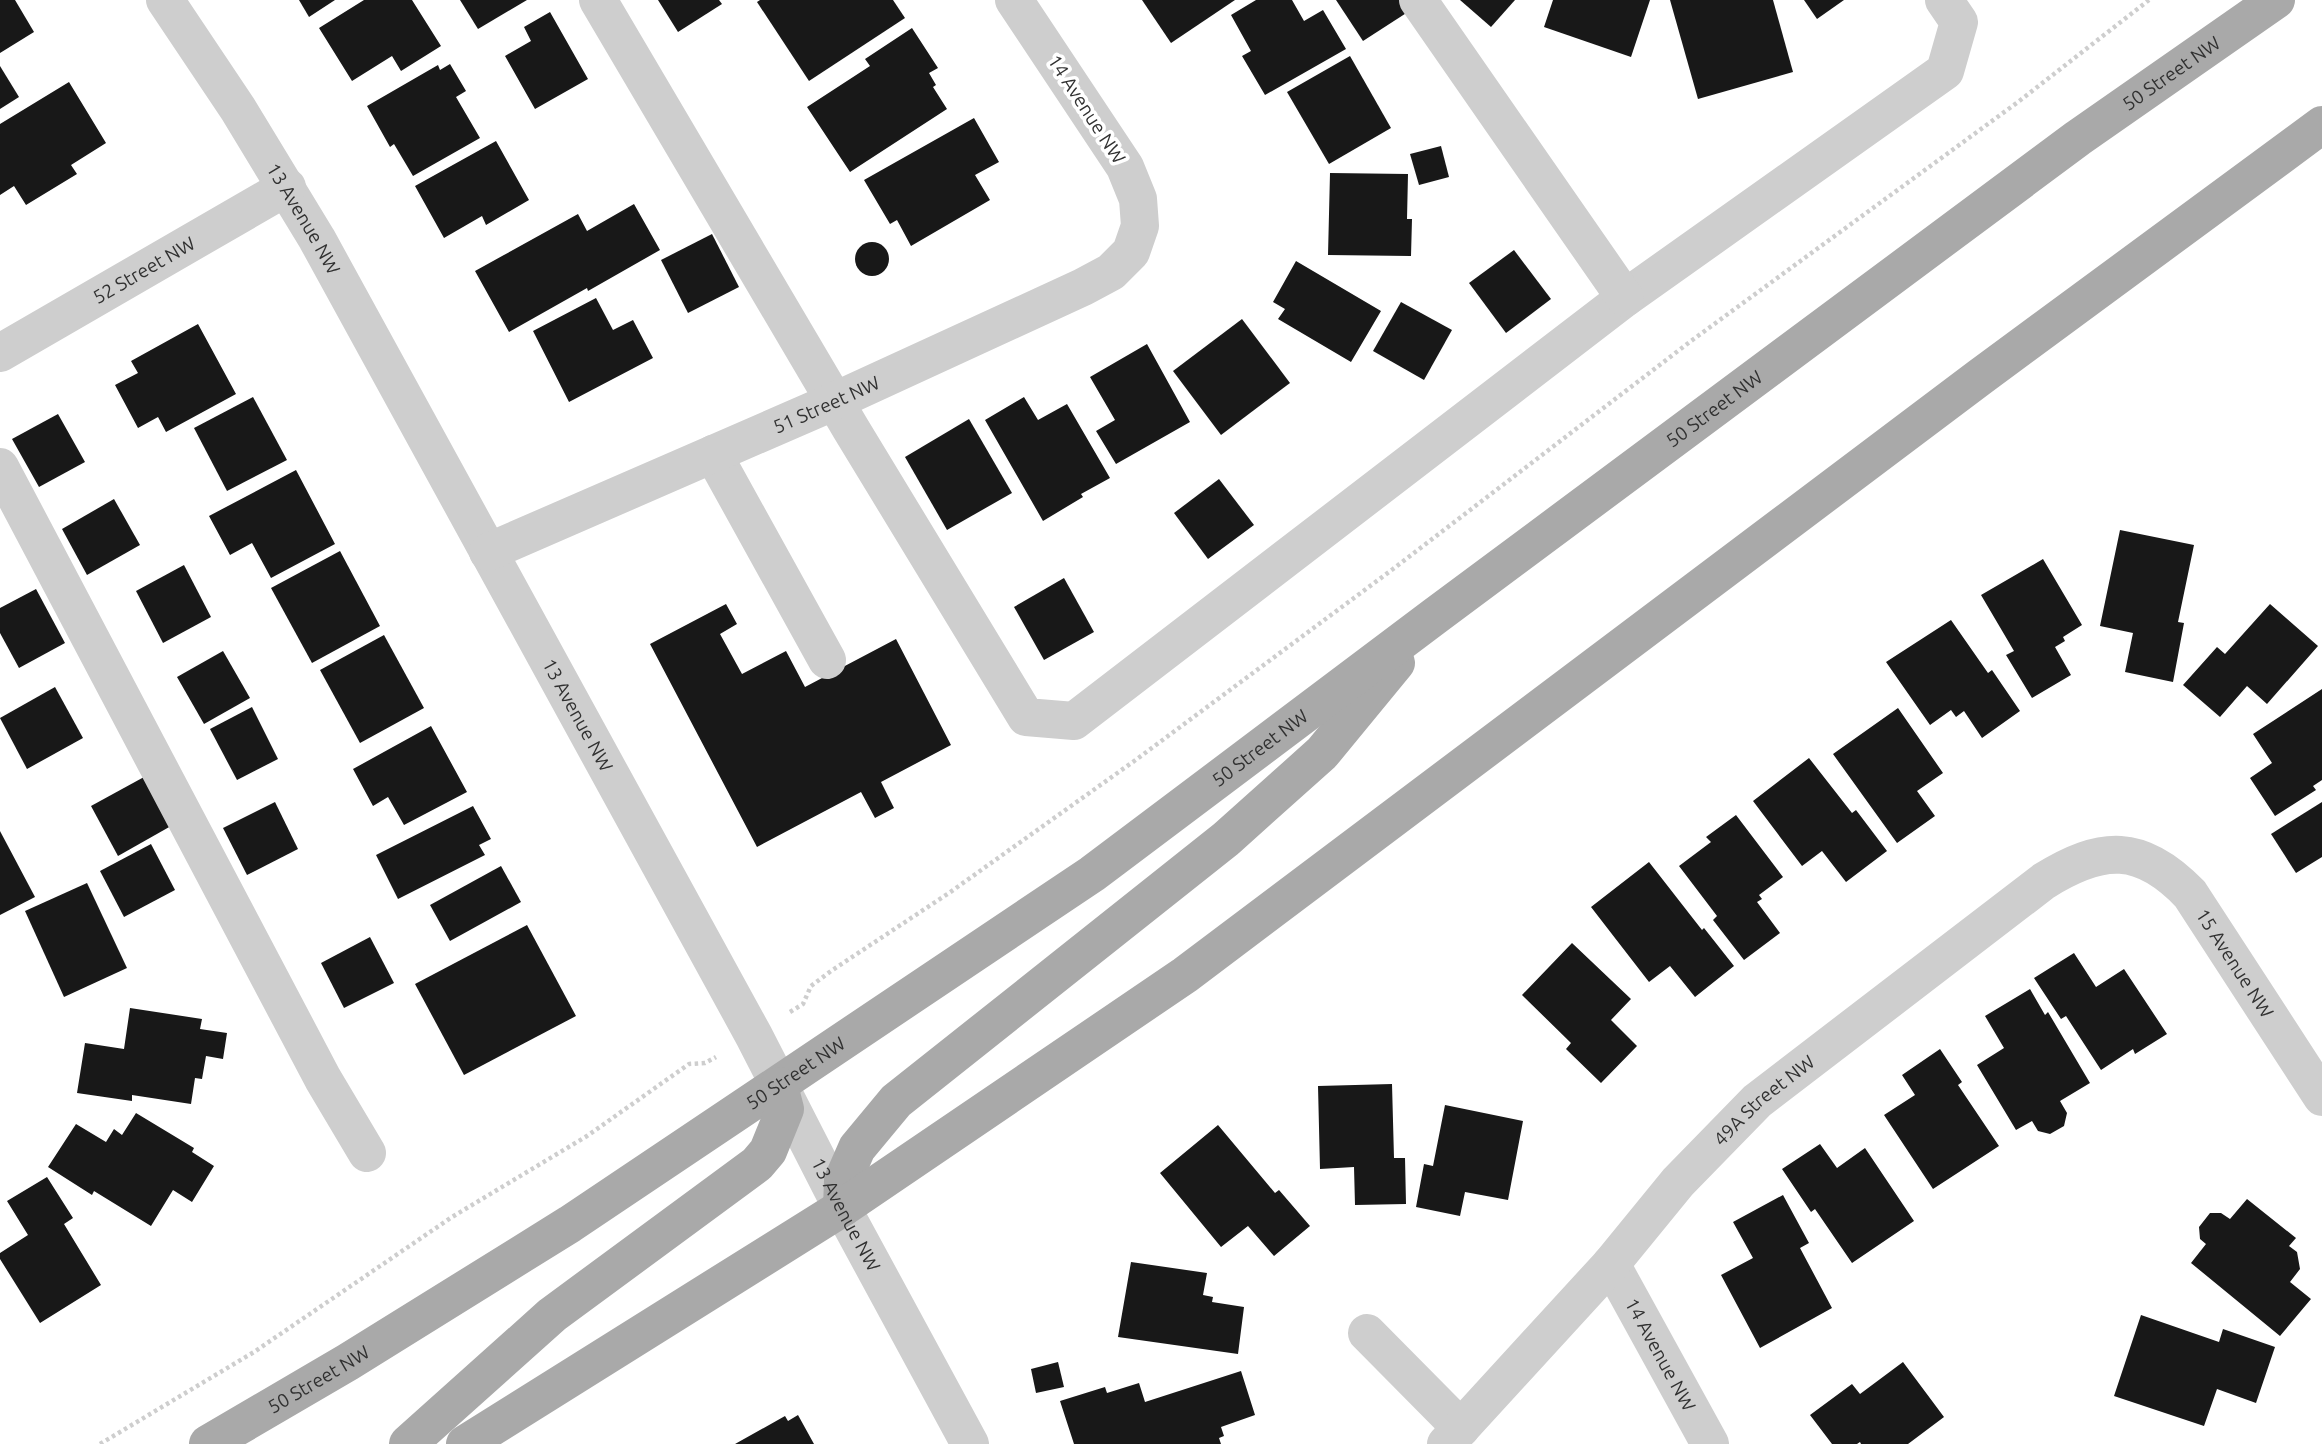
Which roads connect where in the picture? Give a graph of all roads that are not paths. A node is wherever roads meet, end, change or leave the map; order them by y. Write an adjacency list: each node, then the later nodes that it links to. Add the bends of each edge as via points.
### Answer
1 (165, 0): 8 (street, 13 Avenue NW)
2 (598, 0): 12 (street)
3 (1014, 0): 9 (street, 14 Avenue NW, via 1125,167 1138,199)
4 (1418, 0): 10 (street)
5 (1944, 0): 10 (street, via 1959,22 1945,71)
6 (2276, 0): 16 (main road, 50 Street NW, via 2078,138)
7 (2322, 125): 22 (main road, via 1185,975)
8 (287, 187): 11 (street, 52 Street NW); 15 (street, 13 Avenue NW)
9 (1140, 226): 12 (street, 51 Street NW, via 1131,252 1111,272)
10 (1625, 298): 12 (street, via 1074,721 1026,717)
11 (0, 353)
12 (835, 401): 13 (street, 51 Street NW)
13 (713, 454): 15 (street, 51 Street NW); 17 (street)
14 (0, 467): 21 (street, via 323,1079)
15 (488, 552): 19 (street, 13 Avenue NW)
16 (1435, 615): 19 (main road, 50 Street NW, via 1092,874); 22 (main road, via 1322,754 1226,839 896,1101 857,1148 843,1180)
17 (827, 660)
18 (2127, 855): 20 (street, 15 Avenue NW, via 2163,868 2190,894); 23 (street, 49A Street NW, via 2090,857 2044,881 1757,1101 1678,1182)
19 (779, 1086): 22 (street, 13 Avenue NW); 26 (main road, 50 Street NW, via 570,1224); 27 (main road, via 785,1109 768,1151 757,1164 552,1315)
20 (2322, 1097)
21 (367, 1153)
22 (842, 1208): 28 (main road); 29 (street, 13 Avenue NW)
23 (1611, 1264): 25 (street, 49A Street NW); 30 (street, 14 Avenue NW)
24 (1367, 1333): 25 (street, 49A Street NW)
25 (1454, 1436)
26 (208, 1444)
27 (408, 1444)
28 (466, 1444)
29 (970, 1444)
30 (1710, 1444)

